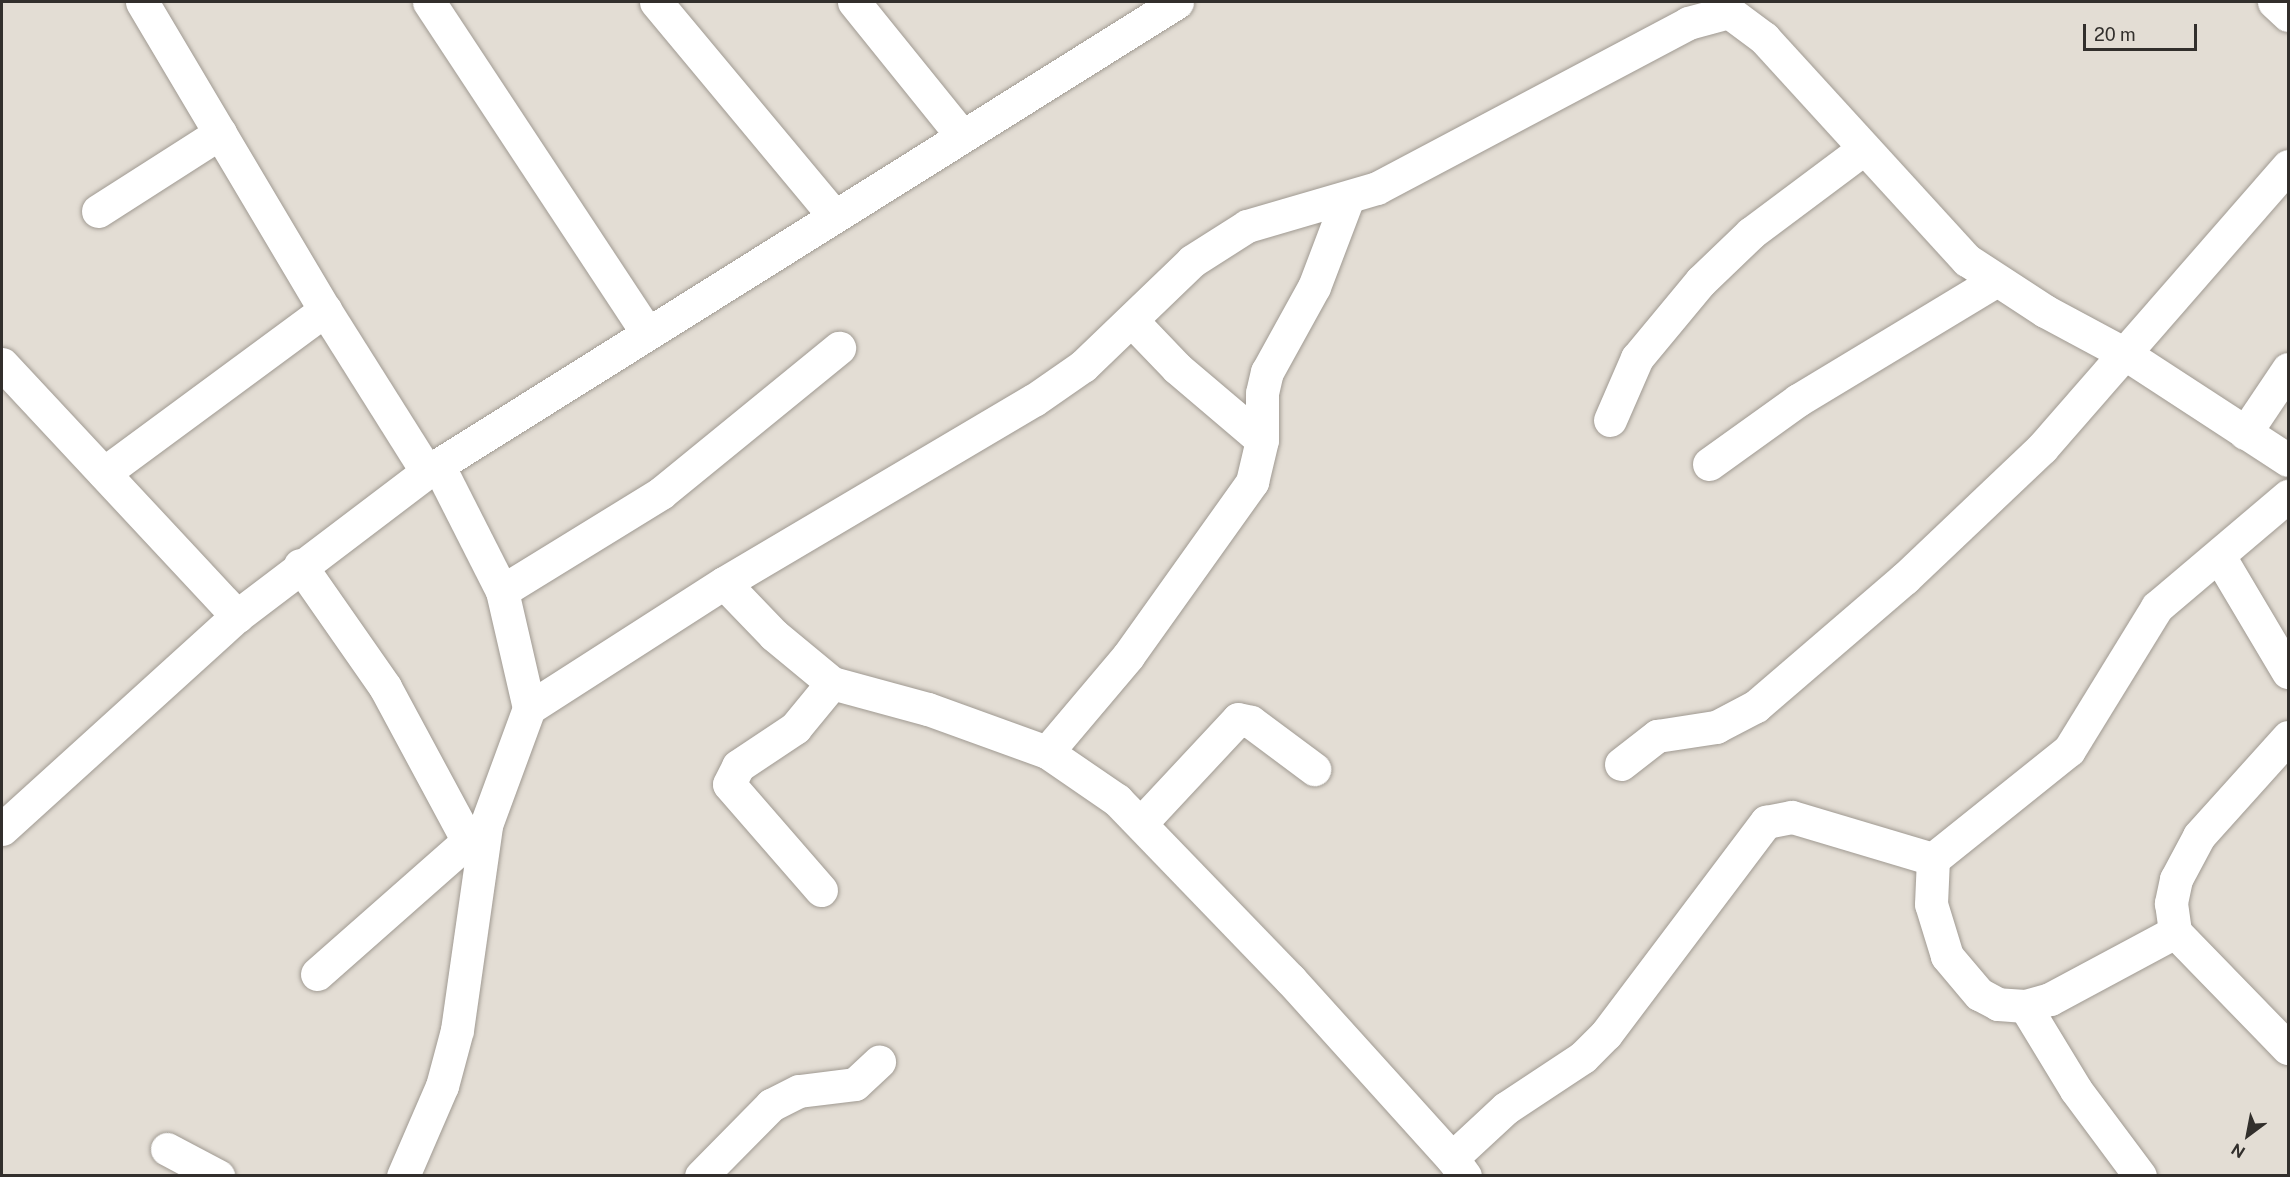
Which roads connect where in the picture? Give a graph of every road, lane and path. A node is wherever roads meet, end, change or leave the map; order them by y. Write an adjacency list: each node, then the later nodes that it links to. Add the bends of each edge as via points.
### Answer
1 (142, 2): 9 (street)
2 (429, 2): 19 (street)
3 (656, 2): 15 (street)
4 (854, 2): 10 (street)
5 (2274, 2): 8 (street)
6 (1170, 3): 10 (street)
7 (1729, 7): 11 (street, via 1764,38); 13 (street, via 1688,23)
8 (2289, 15)
9 (220, 133): 14 (street); 17 (street)
10 (963, 136): 15 (street)
11 (1862, 150): 16 (street, via 1944,238); 24 (street, via 1751,233 1701,281 1637,358)
12 (2289, 166): 21 (street)
13 (1347, 200): 18 (street, via 1293,209 1247,226 1192,261); 26 (street, via 1314,287 1268,372 1262,393)
14 (98, 210)
15 (834, 216): 19 (street)
16 (1995, 281): 21 (street); 28 (street, via 1798,400)
17 (325, 310): 29 (street); 30 (street)
18 (1132, 321): 26 (street, via 1177,368); 34 (street, via 1083,366 1034,399)
19 (647, 333): 29 (street)
20 (839, 348): 35 (street, via 661,493)
21 (2127, 355): 25 (street); 42 (street, via 2011,478 1905,578 1756,706 1716,727 1657,736)
22 (2, 363): 30 (street)
23 (2289, 369): 25 (street)
24 (1610, 420)
25 (2245, 433): 27 (street)
26 (1262, 440): 41 (street, via 1252,482 1128,656)
27 (2289, 460)
28 (1709, 464)
29 (432, 468): 33 (street); 35 (street)
30 (104, 473): 36 (street)
31 (2289, 496): 32 (street)
32 (2219, 556): 37 (street); 47 (street, via 2157,607 2069,750)
33 (300, 565): 36 (street); 46 (street, via 385,687)
34 (723, 582): 38 (street, via 774,635); 39 (street)
35 (502, 591): 39 (street)
36 (237, 616): 45 (street)
37 (2289, 672)
38 (832, 683): 41 (street, via 928,709); 48 (street, via 795,728 738,766 729,784)
39 (529, 708): 46 (street)
40 (2289, 737): 49 (street, via 2214,815 2185,859 2171,903)
41 (1047, 752): 44 (street, via 1080,772)
42 (1621, 764)
43 (1314, 769): 44 (street, via 1251,722 1238,719)
44 (1141, 823): 55 (street)
45 (2, 829)
46 (477, 833): 50 (street); 57 (street, via 457,1030 431,1116)
47 (1933, 859): 51 (street, via 1931,904 1947,956 1979,994 1998,1004); 55 (street, via 1792,817 1766,822 1606,1034 1583,1057 1506,1108)
48 (821, 890)
49 (2175, 932): 51 (street, via 2050,999); 52 (street)
50 (316, 975)
51 (2025, 1006): 59 (street, via 2076,1090)
52 (2289, 1048)
53 (879, 1062): 58 (street, via 855,1084 799,1091 771,1105)
54 (167, 1149): 56 (street)
55 (1458, 1167)
56 (218, 1176)
57 (403, 1176)
58 (701, 1176)
59 (2140, 1176)

